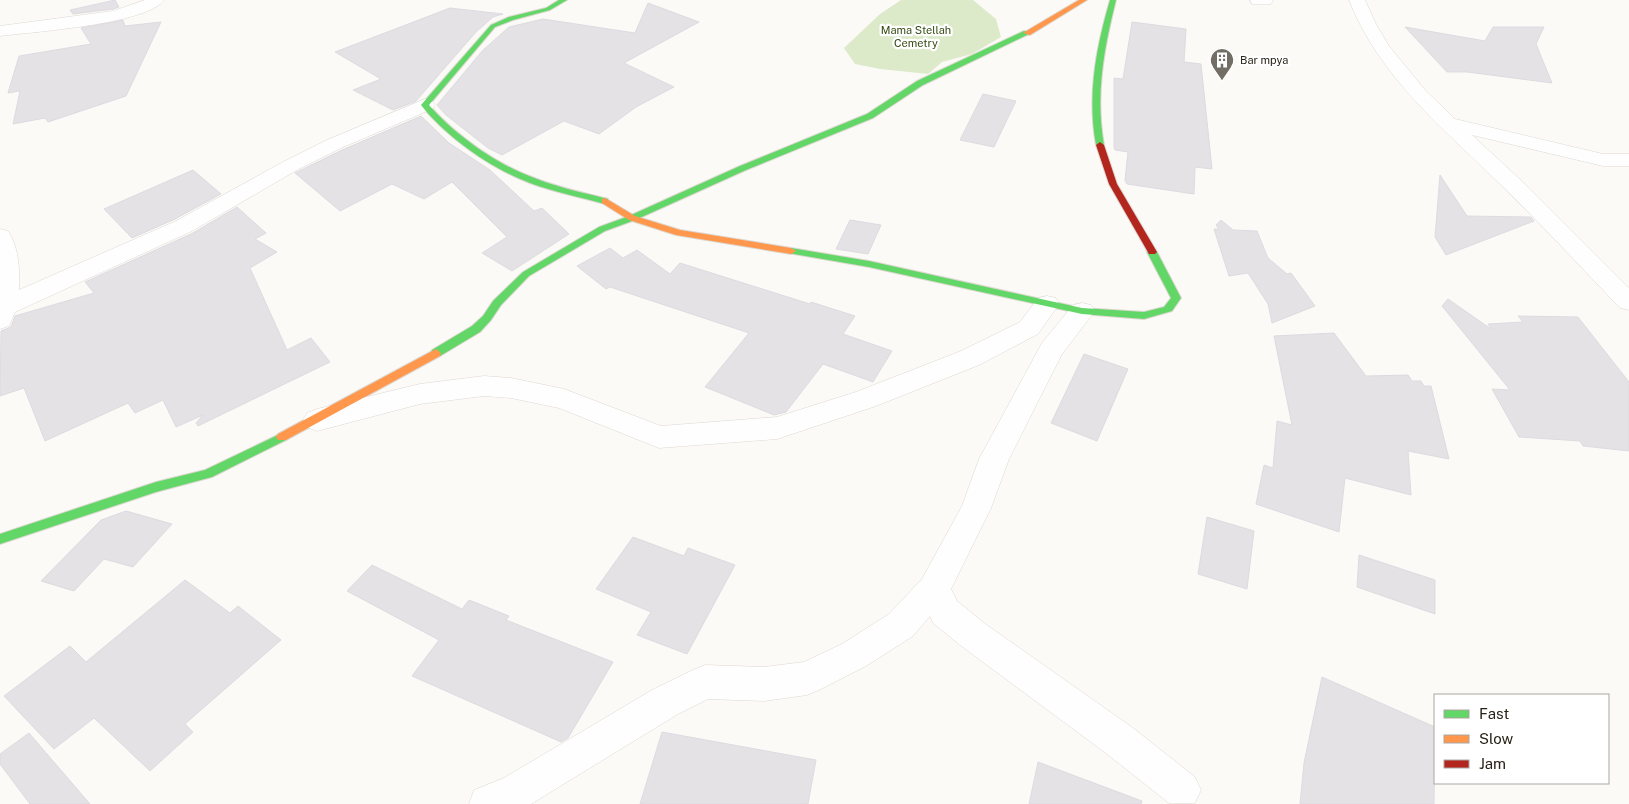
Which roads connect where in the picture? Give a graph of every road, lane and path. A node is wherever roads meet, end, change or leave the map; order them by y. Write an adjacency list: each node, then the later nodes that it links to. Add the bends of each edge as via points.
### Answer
1 (156, 0): 8 (street, via 145,7 115,16)
2 (564, 0): 9 (street, via 550,9 493,26)
3 (1084, 0): 12 (street, via 1019,38 920,83 870,116)
4 (1113, 0): 16 (street, via 1102,42 1096,103 1102,150 1112,183 1168,278 1176,298 1168,309 1144,316)
5 (1258, 0): 6 (street)
6 (1265, 0)
7 (1357, 0): 10 (street, via 1376,41)
8 (0, 31)
9 (424, 105): 12 (street, via 480,154 534,181 609,202); 17 (street, via 334,144 184,226)
10 (1448, 123): 11 (street, via 1603,160); 14 (street)
11 (1629, 160)
12 (632, 218): 15 (street, via 679,233 869,264); 18 (street, via 602,229 526,274 497,302 476,330)
13 (0, 236): 17 (street, via 8,285)
14 (1629, 302)
15 (1047, 304): 16 (street); 18 (street, via 1029,328 970,358 866,399 777,428 659,437 564,399 512,388 484,386 420,394)
16 (1082, 311): 20 (street, via 1051,349 994,459 976,508)
17 (3, 313)
18 (310, 421): 19 (street, via 254,453 208,474 156,487)
19 (0, 538)
20 (934, 589): 21 (street, via 945,612 972,634); 22 (street, via 901,625 854,655 807,678 764,684 705,682 665,702 517,791)
21 (1182, 790)
22 (488, 804)

